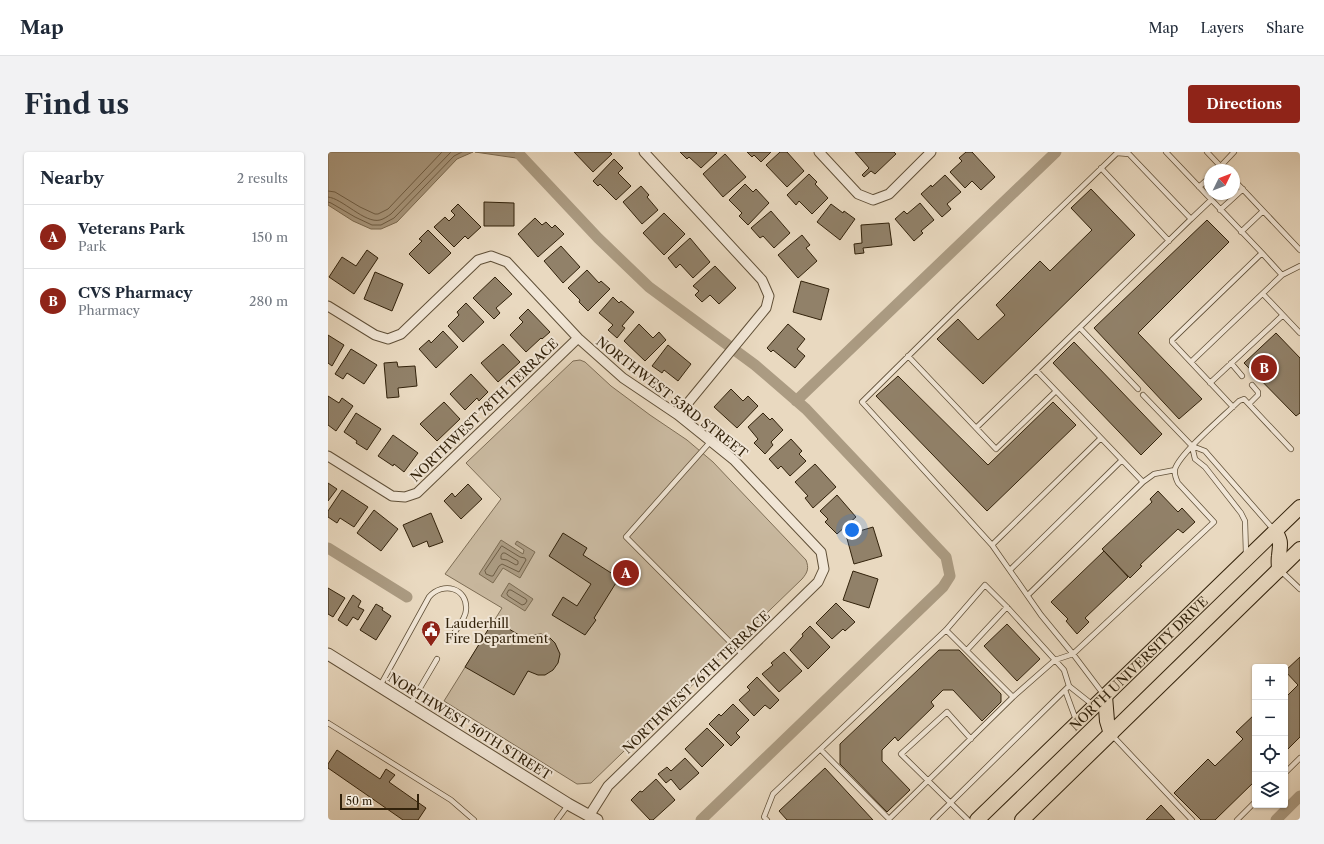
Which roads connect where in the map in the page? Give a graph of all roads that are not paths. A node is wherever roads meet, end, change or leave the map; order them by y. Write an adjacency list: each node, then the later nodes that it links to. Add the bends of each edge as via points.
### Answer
1 (644, 152): 43 (street, via 762,280 769,296 766,308)
2 (819, 152): 3 (street, via 858,194 873,200 889,194)
3 (931, 152)
4 (1166, 152): 11 (lane)
5 (1207, 152): 7 (lane)
6 (1234, 152): 8 (lane)
7 (1217, 164)
8 (1225, 164)
9 (1101, 168): 18 (lane, via 1117,153 1129,154); 20 (lane); 31 (lane)
10 (1204, 182): 11 (lane)
11 (1199, 187): 14 (lane)
12 (1240, 187): 13 (lane)
13 (1243, 190): 16 (lane); 17 (lane)
14 (1204, 192)
15 (1211, 200): 16 (lane); 18 (lane)
16 (1220, 210): 19 (lane)
17 (1263, 211): 19 (lane); 21 (lane)
18 (1192, 219): 20 (lane)
19 (1241, 232): 22 (lane)
20 (1169, 241): 28 (lane)
21 (1300, 250)
22 (1262, 253): 24 (lane); 32 (lane, via 1172,340)
23 (1300, 266): 24 (lane)
24 (1282, 276): 25 (lane)
25 (1263, 294): 27 (lane); 32 (lane)
26 (328, 306): 30 (street, NORTHWEST 53RD STREET, via 375,335 388,339 401,334 478,260 490,256 507,262)
27 (1283, 314): 29 (lane); 33 (lane)
28 (1080, 328): 34 (lane); 38 (lane)
29 (1300, 333)
30 (578, 338): 43 (street, NORTHWEST 53RD STREET, via 623,378); 49 (street, NORTHWEST 78TH TERRACE, via 418,493 404,497 392,496)
31 (908, 356): 44 (lane); 55 (lane, via 862,402)
32 (1191, 362): 36 (lane)
33 (1231, 363): 35 (lane); 36 (lane)
34 (1036, 370): 39 (lane); 44 (lane)
35 (1242, 376)
36 (1210, 383): 42 (lane)
37 (1252, 385): 41 (lane, via 1258,394)
38 (1138, 389)
39 (1056, 392): 44 (lane, via 996,449); 45 (lane)
40 (1143, 395): 47 (lane)
41 (1249, 404): 42 (lane, via 1244,399); 48 (lane)
42 (1233, 407): 47 (lane)
43 (678, 415): 46 (street, NORTHWEST 53RD STREET)
44 (976, 428)
45 (1101, 438): 50 (lane); 55 (lane)
46 (711, 441): 58 (street, NORTHWEST 53RD STREET, via 734,460 821,552); 69 (lane, via 626,537)
47 (1192, 446): 51 (lane); 54 (lane, via 1205,451); 57 (lane, via 1195,459 1205,467 1241,512 1245,521)
48 (1291, 449)
49 (328, 456)
50 (1122, 460): 52 (lane); 59 (lane)
51 (1175, 470): 52 (lane, via 1154,474); 68 (lane, via 1178,483 1214,522)
52 (1143, 482): 62 (lane)
53 (1300, 507): 54 (main road, NORTH UNIVERSITY DRIVE)
54 (1275, 531): 57 (main road, NORTH UNIVERSITY DRIVE); 60 (main road, via 1281,545 1278,557)
55 (992, 545): 59 (lane)
56 (1298, 554): 60 (main road)
57 (1247, 559): 74 (main road, NORTH UNIVERSITY DRIVE)
58 (824, 569): 69 (street, NORTHWEST 76TH TERRACE, via 818,582)
59 (1010, 570): 62 (lane)
60 (1279, 570): 61 (lane); 80 (main road)
61 (1300, 589)
62 (1028, 595): 68 (lane)
63 (1007, 607): 64 (lane, via 985,585); 66 (lane); 71 (lane)
64 (946, 630): 66 (lane); 82 (lane)
65 (453, 635): 72 (lane, via 466,611 465,603 463,596 455,590 440,588 429,597)
66 (967, 650): 75 (lane)
67 (328, 654): 72 (street, NORTHWEST 50TH STREET)
68 (1073, 654): 71 (lane); 74 (lane)
69 (743, 655): 89 (street, NORTHWEST 76TH TERRACE, via 608,786)
70 (437, 659): 76 (lane)
71 (1055, 660): 73 (lane, via 1064,670); 75 (lane)
72 (380, 686): 76 (street, NORTHWEST 50TH STREET)
73 (1067, 688): 77 (lane); 79 (lane); 86 (lane)
74 (1105, 696): 77 (main road, NORTH UNIVERSITY DRIVE); 80 (main road)
75 (1013, 697): 81 (lane)
76 (410, 705): 87 (street, NORTHWEST 50TH STREET)
77 (1094, 706): 79 (main road, NORTH UNIVERSITY DRIVE)
78 (328, 723): 91 (lane, via 452,800)
79 (1077, 723): 95 (main road, NORTH UNIVERSITY DRIVE)
80 (1111, 734): 96 (main road); 97 (lane)
81 (971, 739): 85 (lane); 85 (lane, via 947,712 901,754)
82 (821, 750): 85 (lane, via 889,819); 90 (lane, via 773,794)
83 (1300, 758): 84 (lane)
84 (1286, 772)
85 (929, 781): 86 (lane)
86 (951, 802): 93 (lane); 94 (lane)
87 (568, 804): 89 (street, NORTHWEST 50TH STREET); 92 (lane)
88 (1252, 805): 98 (lane)
89 (593, 819)
90 (764, 819)
91 (474, 820)
92 (557, 820)
93 (932, 820)
94 (968, 820)
95 (977, 820)
96 (1022, 820)
97 (1192, 820)
98 (1237, 820)

